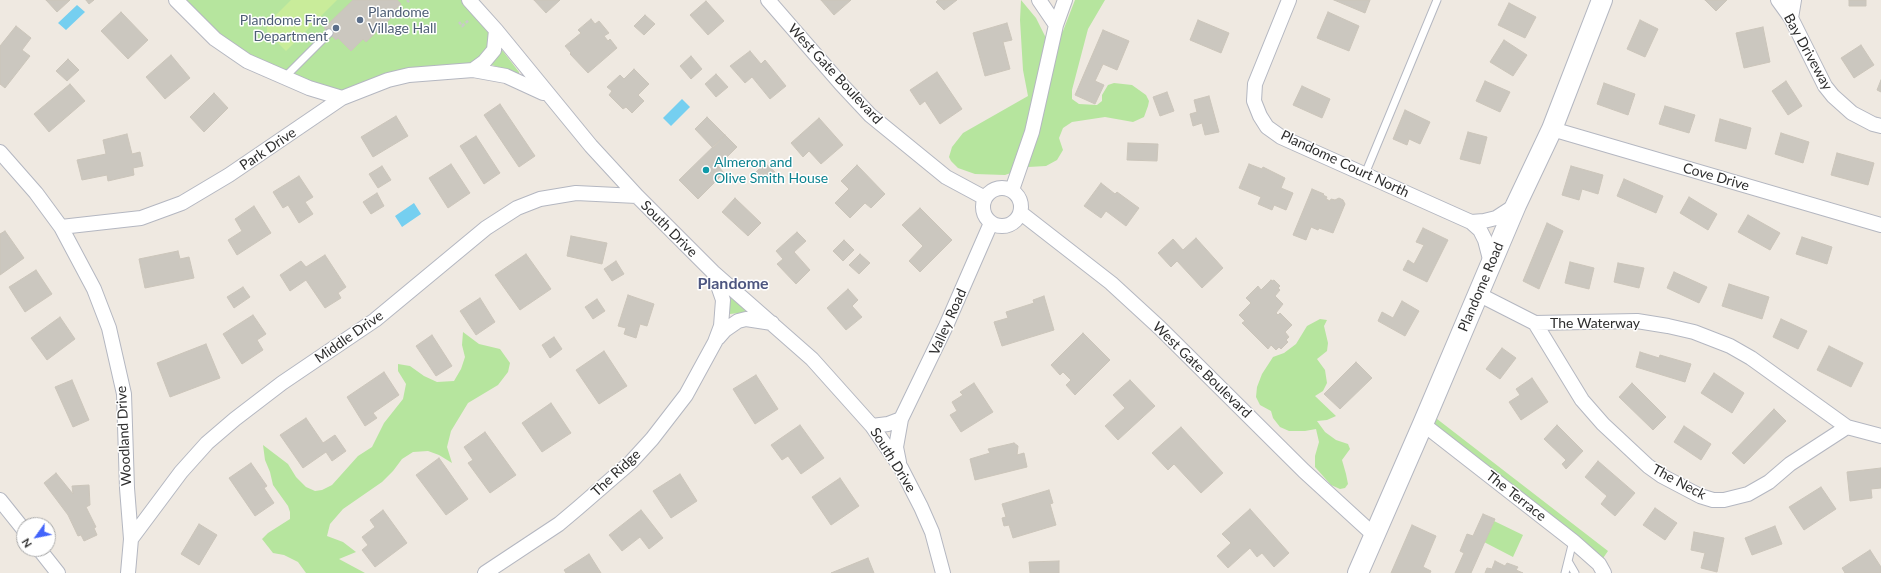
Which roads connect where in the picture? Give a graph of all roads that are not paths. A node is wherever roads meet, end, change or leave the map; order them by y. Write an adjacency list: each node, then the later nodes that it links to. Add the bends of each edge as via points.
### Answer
1 (176, 0): 16 (street, via 215,39 230,50)
2 (469, 0): 13 (street, South Drive)
3 (768, 0): 25 (street, West Gate Boulevard, via 870,115 946,177)
4 (1039, 0): 12 (street)
5 (1065, 0): 12 (street)
6 (1437, 0): 22 (lane)
7 (1602, 0): 20 (main road, Plandome Road)
8 (1778, 0): 11 (street, Bay Driveway)
9 (1794, 0): 11 (street)
10 (1286, 6): 22 (street, Plandome Court North, via 1255,84 1254,101 1260,116 1267,127 1281,137)
11 (1791, 18): 19 (street, Bay Driveway, via 1824,86 1852,113)
12 (1056, 25): 23 (street, via 1032,132)
13 (496, 30): 15 (street, via 494,50); 17 (street, South Drive)
14 (329, 33): 16 (lane)
15 (473, 70): 17 (street, Park Drive, via 519,80); 18 (street, Park Drive, via 409,75)
16 (284, 78): 18 (street)
17 (548, 96): 24 (street, South Drive)
18 (342, 98): 31 (street, Park Drive, via 229,176 182,203 141,218)
19 (1881, 126)
20 (1552, 129): 26 (main road, Plandome Road); 30 (street, Cove Drive)
21 (0, 152): 31 (street, Woodland Drive, via 36,193)
22 (1365, 174): 29 (street, Plandome Court North)
23 (1012, 190): 25 (street, via 994,189); 27 (street, via 1020,200)
24 (636, 196): 33 (street, South Drive); 47 (street, Middle Drive, via 576,193 540,199 518,208 486,228 375,320 234,419 181,472)
25 (985, 198): 28 (street, via 983,210)
26 (1516, 205): 29 (street, via 1496,218); 32 (main road, Plandome Road)
27 (1021, 213): 28 (street, via 1018,219 1007,226); 46 (street, West Gate Boulevard, via 1111,283 1304,471)
28 (992, 222): 38 (street, Valley Road)
29 (1471, 222): 32 (street, Plandome Court North, via 1480,230 1485,240)
30 (1881, 226)
31 (61, 227): 47 (street, Woodland Drive, via 94,289 109,328 117,360 124,394)
32 (1491, 263): 34 (main road, Plandome Road)
33 (713, 272): 35 (street, South Drive); 37 (street, The Ridge, via 723,304)
34 (1478, 294): 36 (street, The Waterway); 39 (main road, Plandome Road)
35 (773, 323): 37 (street, The Ridge, via 746,319 738,321 725,330); 40 (street, South Drive, via 812,359)
36 (1535, 323): 41 (street, The Waterway, via 1637,321 1694,332 1752,358); 41 (street, The Neck, via 1582,400 1603,424 1648,466 1700,496 1724,500 1748,494)
37 (715, 342): 53 (street, The Ridge, via 686,395 631,462 568,517)
38 (901, 419): 40 (street); 43 (street, Valley Road, via 896,447)
39 (1423, 424): 46 (main road, Plandome Road); 48 (street, The Terrace)
40 (872, 426): 43 (street, South Drive)
41 (1847, 427): 42 (street, The Waterway)
42 (1881, 436)
43 (901, 468): 54 (street, South Drive, via 932,532)
44 (0, 500): 45 (street)
45 (16, 520)
46 (1375, 536): 55 (main road, Plandome Road)
47 (131, 539): 52 (street)
48 (1573, 541): 50 (lane); 58 (street, The Terrace, via 1599,564)
49 (45, 557): 51 (street)
50 (1568, 561): 56 (lane); 57 (lane)
51 (58, 573)
52 (128, 573)
53 (485, 573)
54 (943, 573)
55 (1358, 573)
56 (1564, 573)
57 (1575, 573)
58 (1604, 573)

